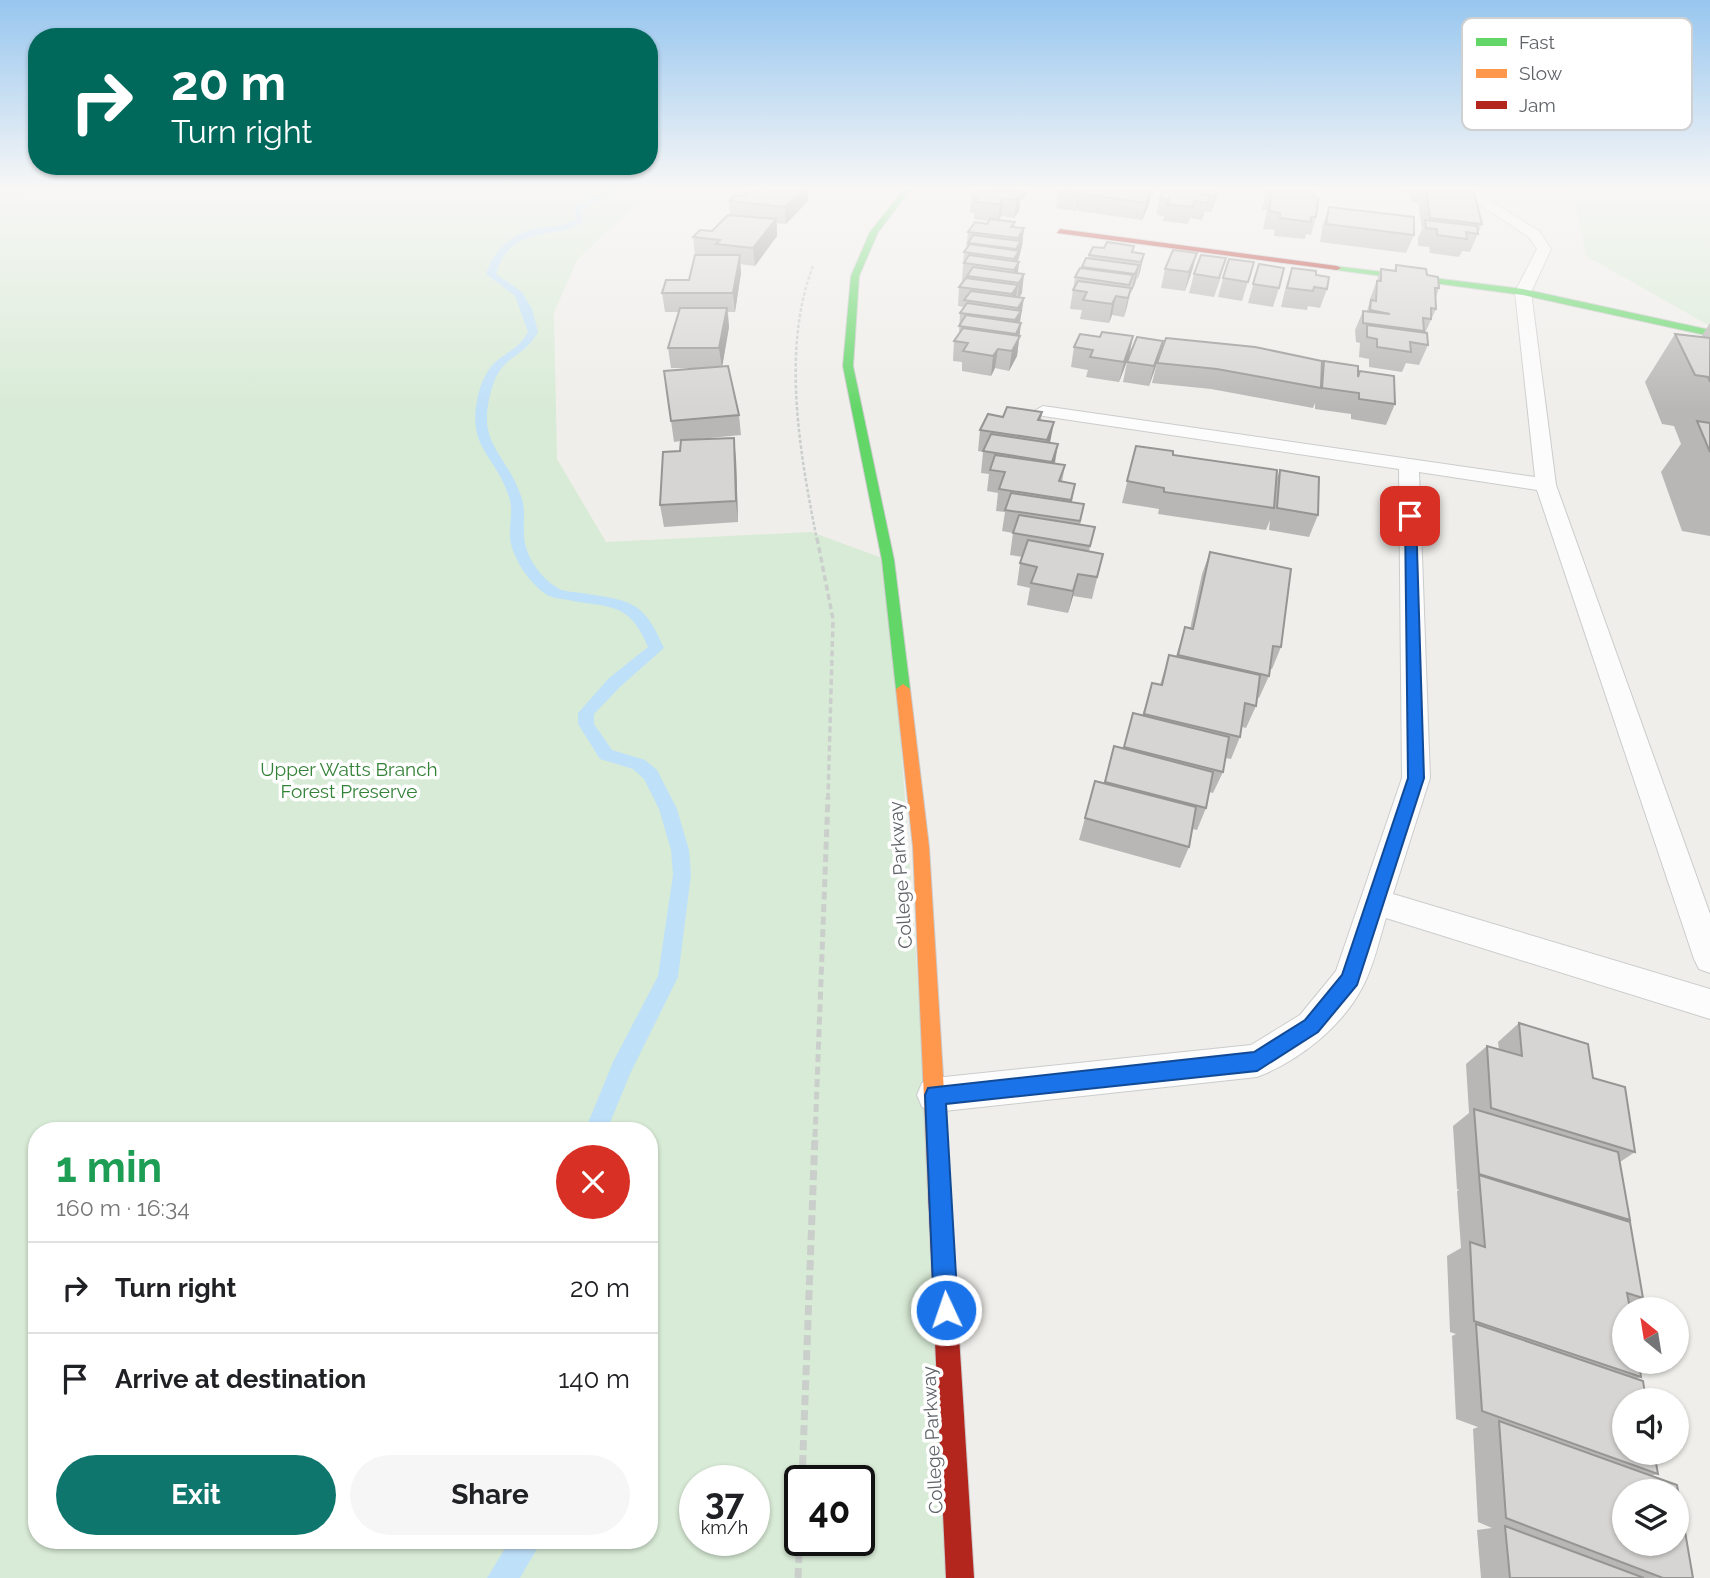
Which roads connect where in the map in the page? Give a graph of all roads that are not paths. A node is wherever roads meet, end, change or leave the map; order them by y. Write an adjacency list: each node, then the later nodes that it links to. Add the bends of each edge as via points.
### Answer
1 (861, 263): 12 (street, College Parkway, via 855,276 848,366 888,560 921,846)
2 (1300, 263): 4 (street)
3 (1537, 263): 4 (lane)
4 (1523, 292): 5 (street); 8 (lane)
5 (1710, 333)
6 (1043, 411): 7 (lane)
7 (1409, 464): 8 (lane); 9 (lane, via 1416,778)
8 (1546, 485): 10 (lane)
9 (1376, 902): 11 (lane); 12 (lane, via 1350,979 1311,1026 1257,1061)
10 (1710, 958)
11 (1710, 1004)
12 (935, 1095): 13 (street, College Parkway)
13 (961, 1578)

